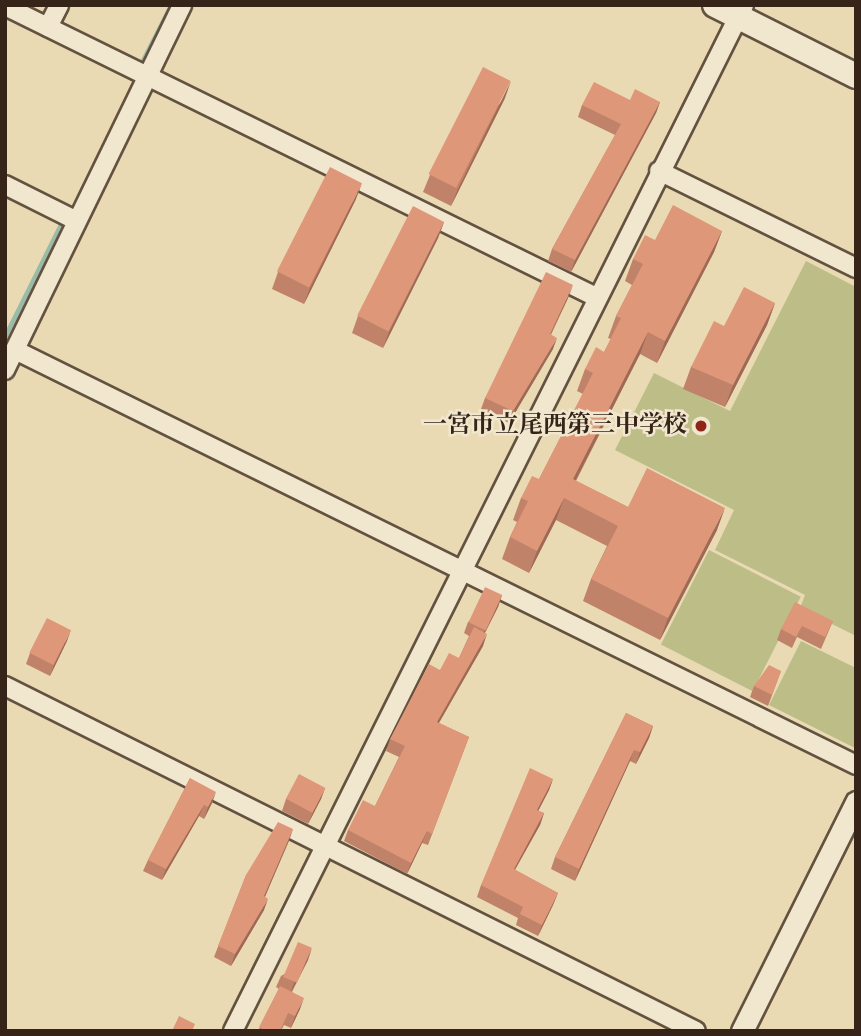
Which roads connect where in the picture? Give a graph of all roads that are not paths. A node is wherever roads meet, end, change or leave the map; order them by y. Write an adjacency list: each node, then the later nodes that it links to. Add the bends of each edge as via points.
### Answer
1 (59, 5): 6 (street)
2 (182, 5): 7 (street)
3 (715, 5): 5 (main road)
4 (5, 6): 6 (street)
5 (742, 11): 8 (main road); 9 (street)
6 (48, 27): 7 (street)
7 (148, 76): 11 (street); 13 (street)
8 (856, 76)
9 (659, 172): 12 (street); 13 (street)
10 (5, 185): 11 (street)
11 (77, 221): 14 (street)
12 (856, 268)
13 (596, 297): 16 (street)
14 (15, 350): 15 (street); 16 (street)
15 (5, 370)
16 (461, 567): 18 (street); 20 (street)
17 (5, 686): 20 (street)
18 (856, 765)
19 (856, 802): 23 (street)
20 (325, 846): 21 (street); 22 (street)
21 (233, 1031)
22 (696, 1031)
23 (742, 1031)

